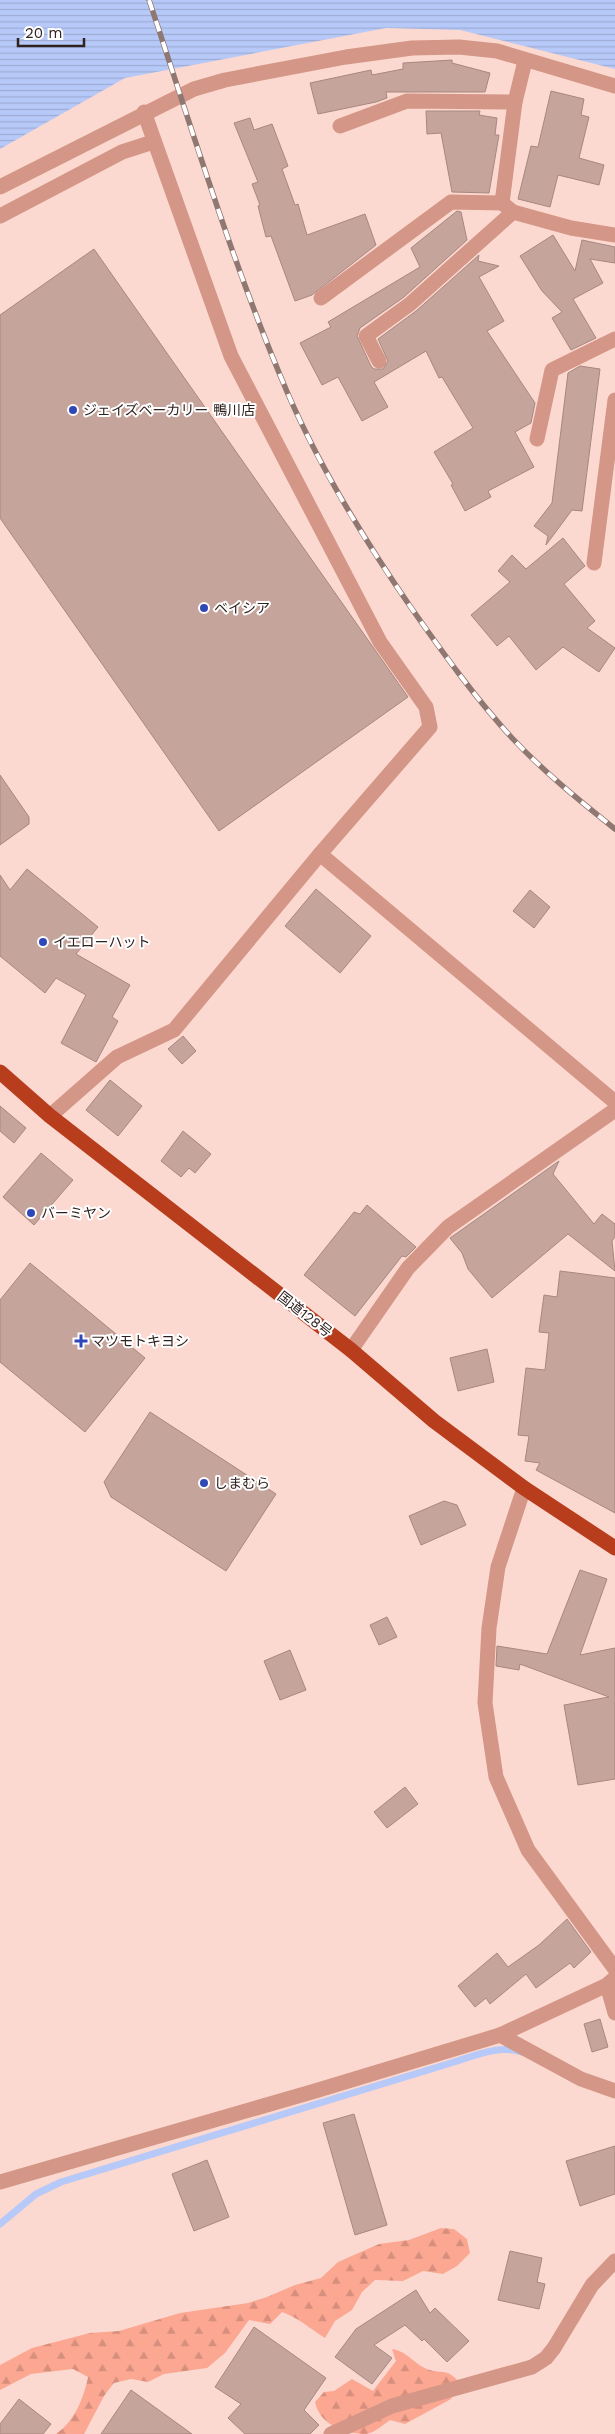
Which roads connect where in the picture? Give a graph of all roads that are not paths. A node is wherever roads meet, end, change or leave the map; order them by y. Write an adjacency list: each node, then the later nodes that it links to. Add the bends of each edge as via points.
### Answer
1 (525, 61): 2 (street); 3 (street); 4 (street, via 497,51 460,47 412,48 346,56 225,80 194,89)
2 (615, 86)
3 (515, 102): 5 (street, via 407,101); 8 (street)
4 (144, 112): 6 (street); 7 (street)
5 (340, 126)
6 (153, 142): 9 (street, via 122,152); 17 (street, via 231,356 380,642 426,707 430,727)
7 (0, 187)
8 (507, 208): 10 (street, via 571,228); 11 (street, via 451,202); 13 (street, via 410,304 366,336)
9 (0, 216)
10 (615, 235)
11 (320, 298)
12 (615, 339): 15 (street, via 552,370)
13 (380, 361)
14 (615, 400): 16 (street)
15 (537, 439)
16 (594, 563)
17 (320, 854): 19 (street); 21 (street, via 174,1030 117,1058)
18 (0, 1072): 21 (highway, 国道128号)
19 (615, 1102)
20 (615, 1110): 22 (street, via 448,1227 408,1268)
21 (50, 1116): 22 (highway, 国道128号)
22 (351, 1350): 23 (highway, 国道128号, via 434,1421)
23 (524, 1488): 24 (highway, 国道128号); 25 (street, via 498,1567 489,1628 485,1702 496,1776 528,1850)
24 (615, 1548)
25 (615, 1969)
26 (611, 1982): 27 (street); 28 (street)
27 (615, 2013)
28 (500, 2034): 29 (street, via 581,2079); 30 (street)
29 (615, 2091)
30 (0, 2182)
31 (615, 2261): 32 (street, via 592,2285 554,2348 532,2367 392,2406)
32 (331, 2434)

